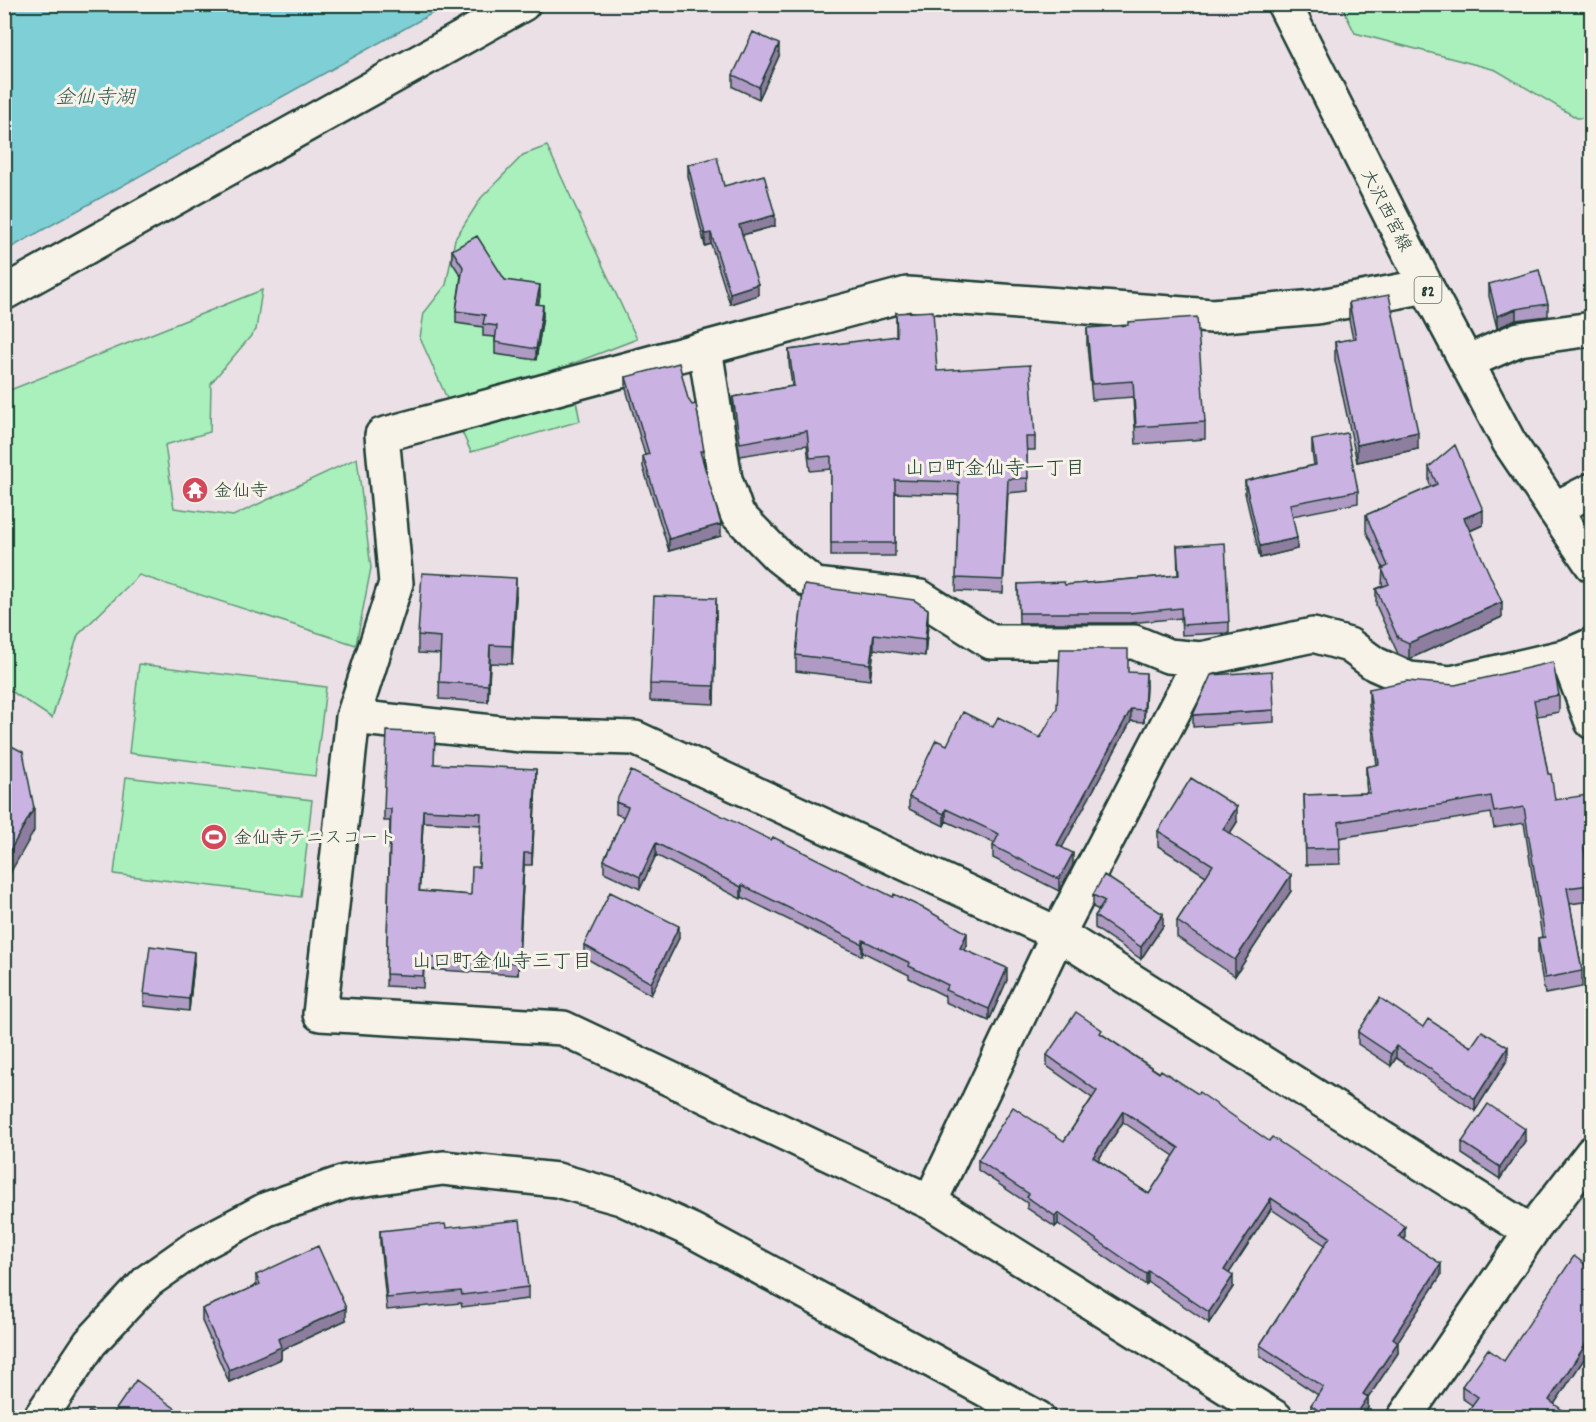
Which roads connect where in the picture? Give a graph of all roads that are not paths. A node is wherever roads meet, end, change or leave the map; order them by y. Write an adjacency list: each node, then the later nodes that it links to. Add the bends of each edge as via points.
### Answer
1 (523, 4): 4 (street)
2 (1284, 4): 3 (street, 大沢西宮線 / 82)
3 (1426, 286): 6 (street, via 1316,307 1212,316 907,294); 7 (street, 大沢西宮線 / 82)
4 (4, 293)
5 (1592, 329): 7 (street, via 1519,339)
6 (705, 348): 12 (street, via 725,479 737,514 778,556 814,585 920,597 991,642 1134,642 1168,656); 13 (street, via 382,435 396,583)
7 (1467, 362): 9 (street, 大沢西宮線 / 82, via 1509,442)
8 (1592, 490): 9 (street)
9 (1554, 509): 10 (street, 大沢西宮線 / 82)
10 (1592, 565)
11 (1579, 650): 12 (street, via 1451,683 1409,679 1375,664 1349,645 1313,635); 14 (street)
12 (1201, 660): 15 (street)
13 (353, 717): 15 (street, via 521,735 635,738); 17 (street, via 320,1014 563,1028)
14 (1592, 722)
15 (1058, 934): 17 (street); 18 (street)
16 (1592, 1153): 18 (street)
17 (930, 1202): 21 (street)
18 (1531, 1232): 22 (street)
19 (40, 1418): 20 (street, via 90,1342 148,1281 199,1245 267,1209 345,1182 443,1168 557,1180 621,1198 693,1231)
20 (1038, 1418)
21 (1276, 1418)
22 (1404, 1418)

